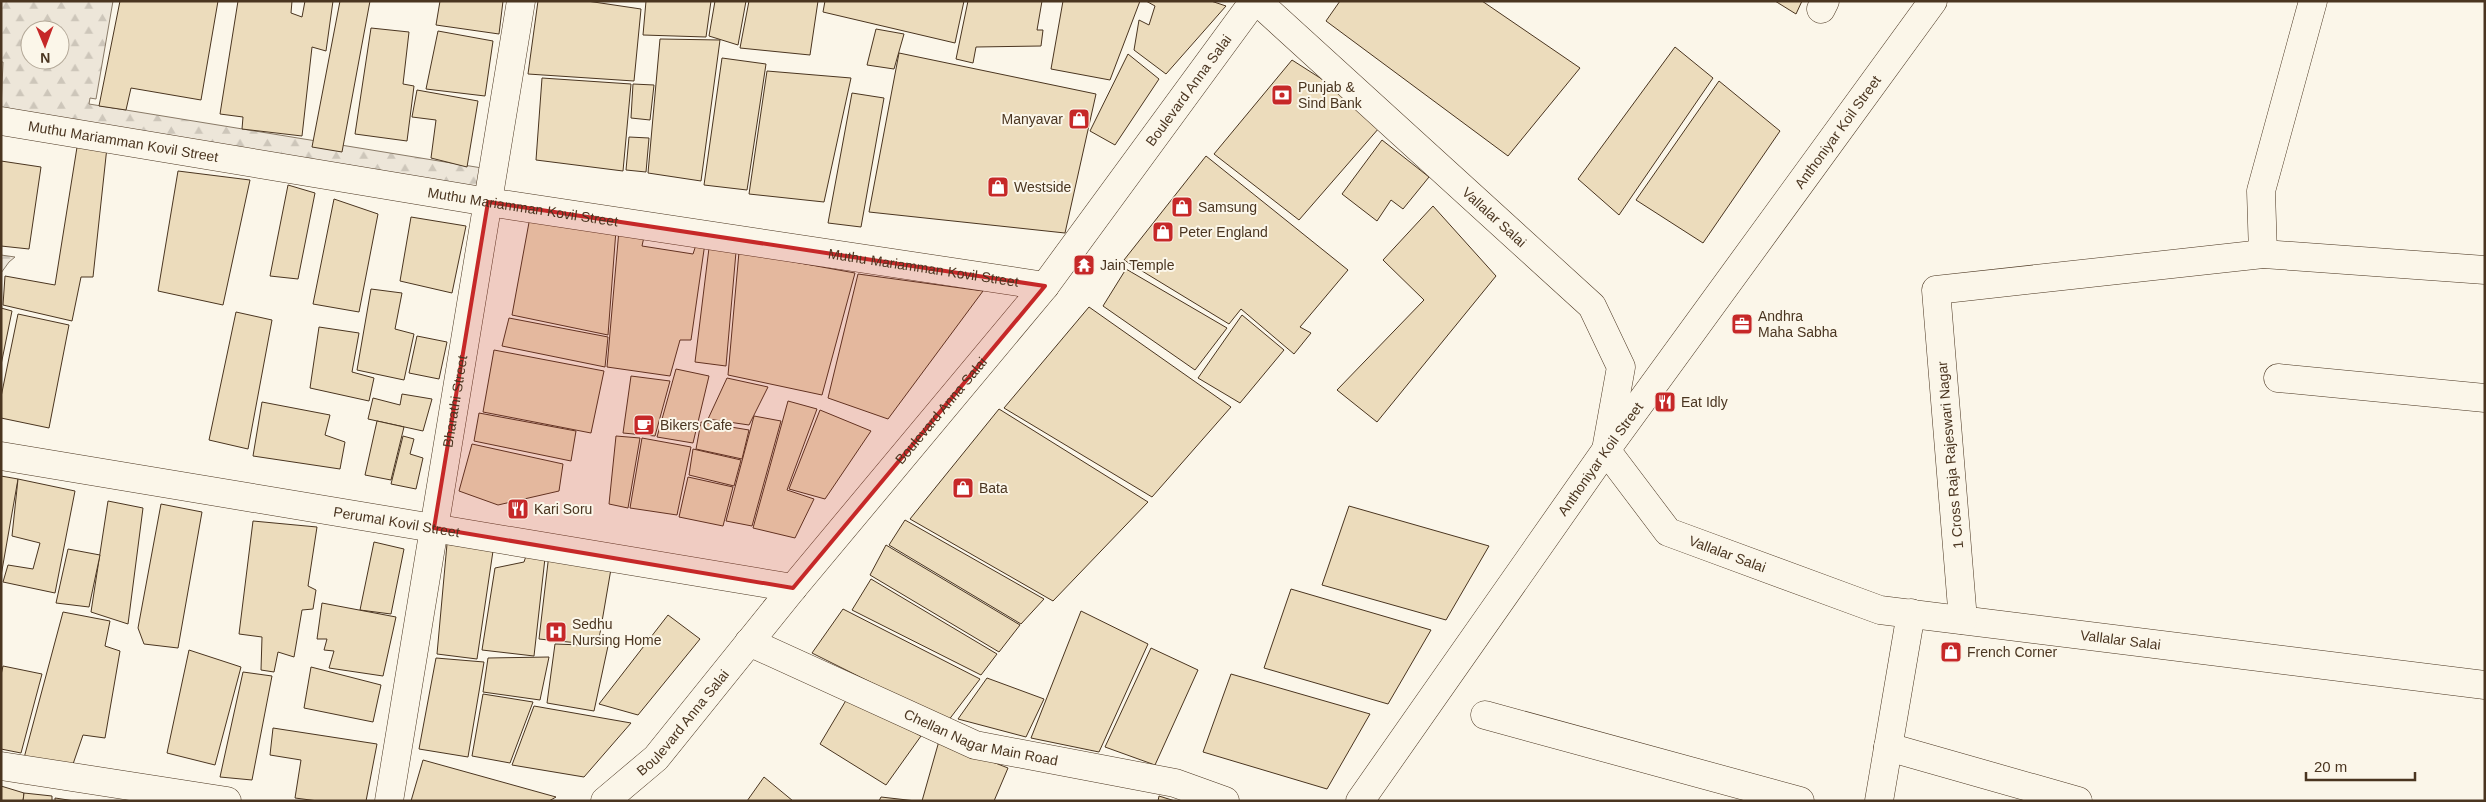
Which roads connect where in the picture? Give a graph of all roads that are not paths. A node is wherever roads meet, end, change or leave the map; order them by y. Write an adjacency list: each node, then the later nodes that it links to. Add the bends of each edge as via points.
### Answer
1 (521, 1): 6 (street, Bharathi Street)
2 (1255, 1): 9 (street, Boulevard Anna Salai); 12 (street, Vallalar Salai, via 1592,306 1621,367)
3 (1933, 1): 12 (street, Anthoniyar Koil Street)
4 (2313, 1): 7 (street, via 2261,191)
5 (1, 121): 6 (street, Muthu Mariamman Kovil Street)
6 (488, 202): 9 (street, Muthu Mariamman Kovil Street); 14 (street, Bharathi Street)
7 (2263, 254): 8 (street); 17 (street, 1 Cross Raja Rajeswari Nagar, via 1936,290)
8 (2485, 270)
9 (1045, 286): 15 (street, Boulevard Anna Salai)
10 (2278, 378): 11 (street)
11 (2485, 398)
12 (1606, 450): 16 (street, Vallalar Salai, via 1668,532 1880,610); 27 (street, Anthoniyar Koil Street)
13 (1, 456): 14 (street, Perumal Kovil Street)
14 (434, 528): 15 (street, Perumal Kovil Street); 24 (street, Bharathi Street)
15 (793, 588): 18 (street, Boulevard Anna Salai)
16 (1911, 614): 17 (street, Vallalar Salai); 21 (street)
17 (1964, 620): 19 (street, Vallalar Salai)
18 (749, 642): 25 (street, Boulevard Anna Salai, via 656,758); 26 (street, Chellan Nagar Main Road, via 975,745 1175,783)
19 (2485, 685)
20 (1484, 715): 28 (street)
21 (1888, 747): 29 (street); 30 (street)
22 (1, 766): 23 (street)
23 (227, 801)
24 (389, 801)
25 (605, 801)
26 (1225, 801)
27 (1360, 801)
28 (1800, 801)
29 (1879, 801)
30 (2078, 801)

